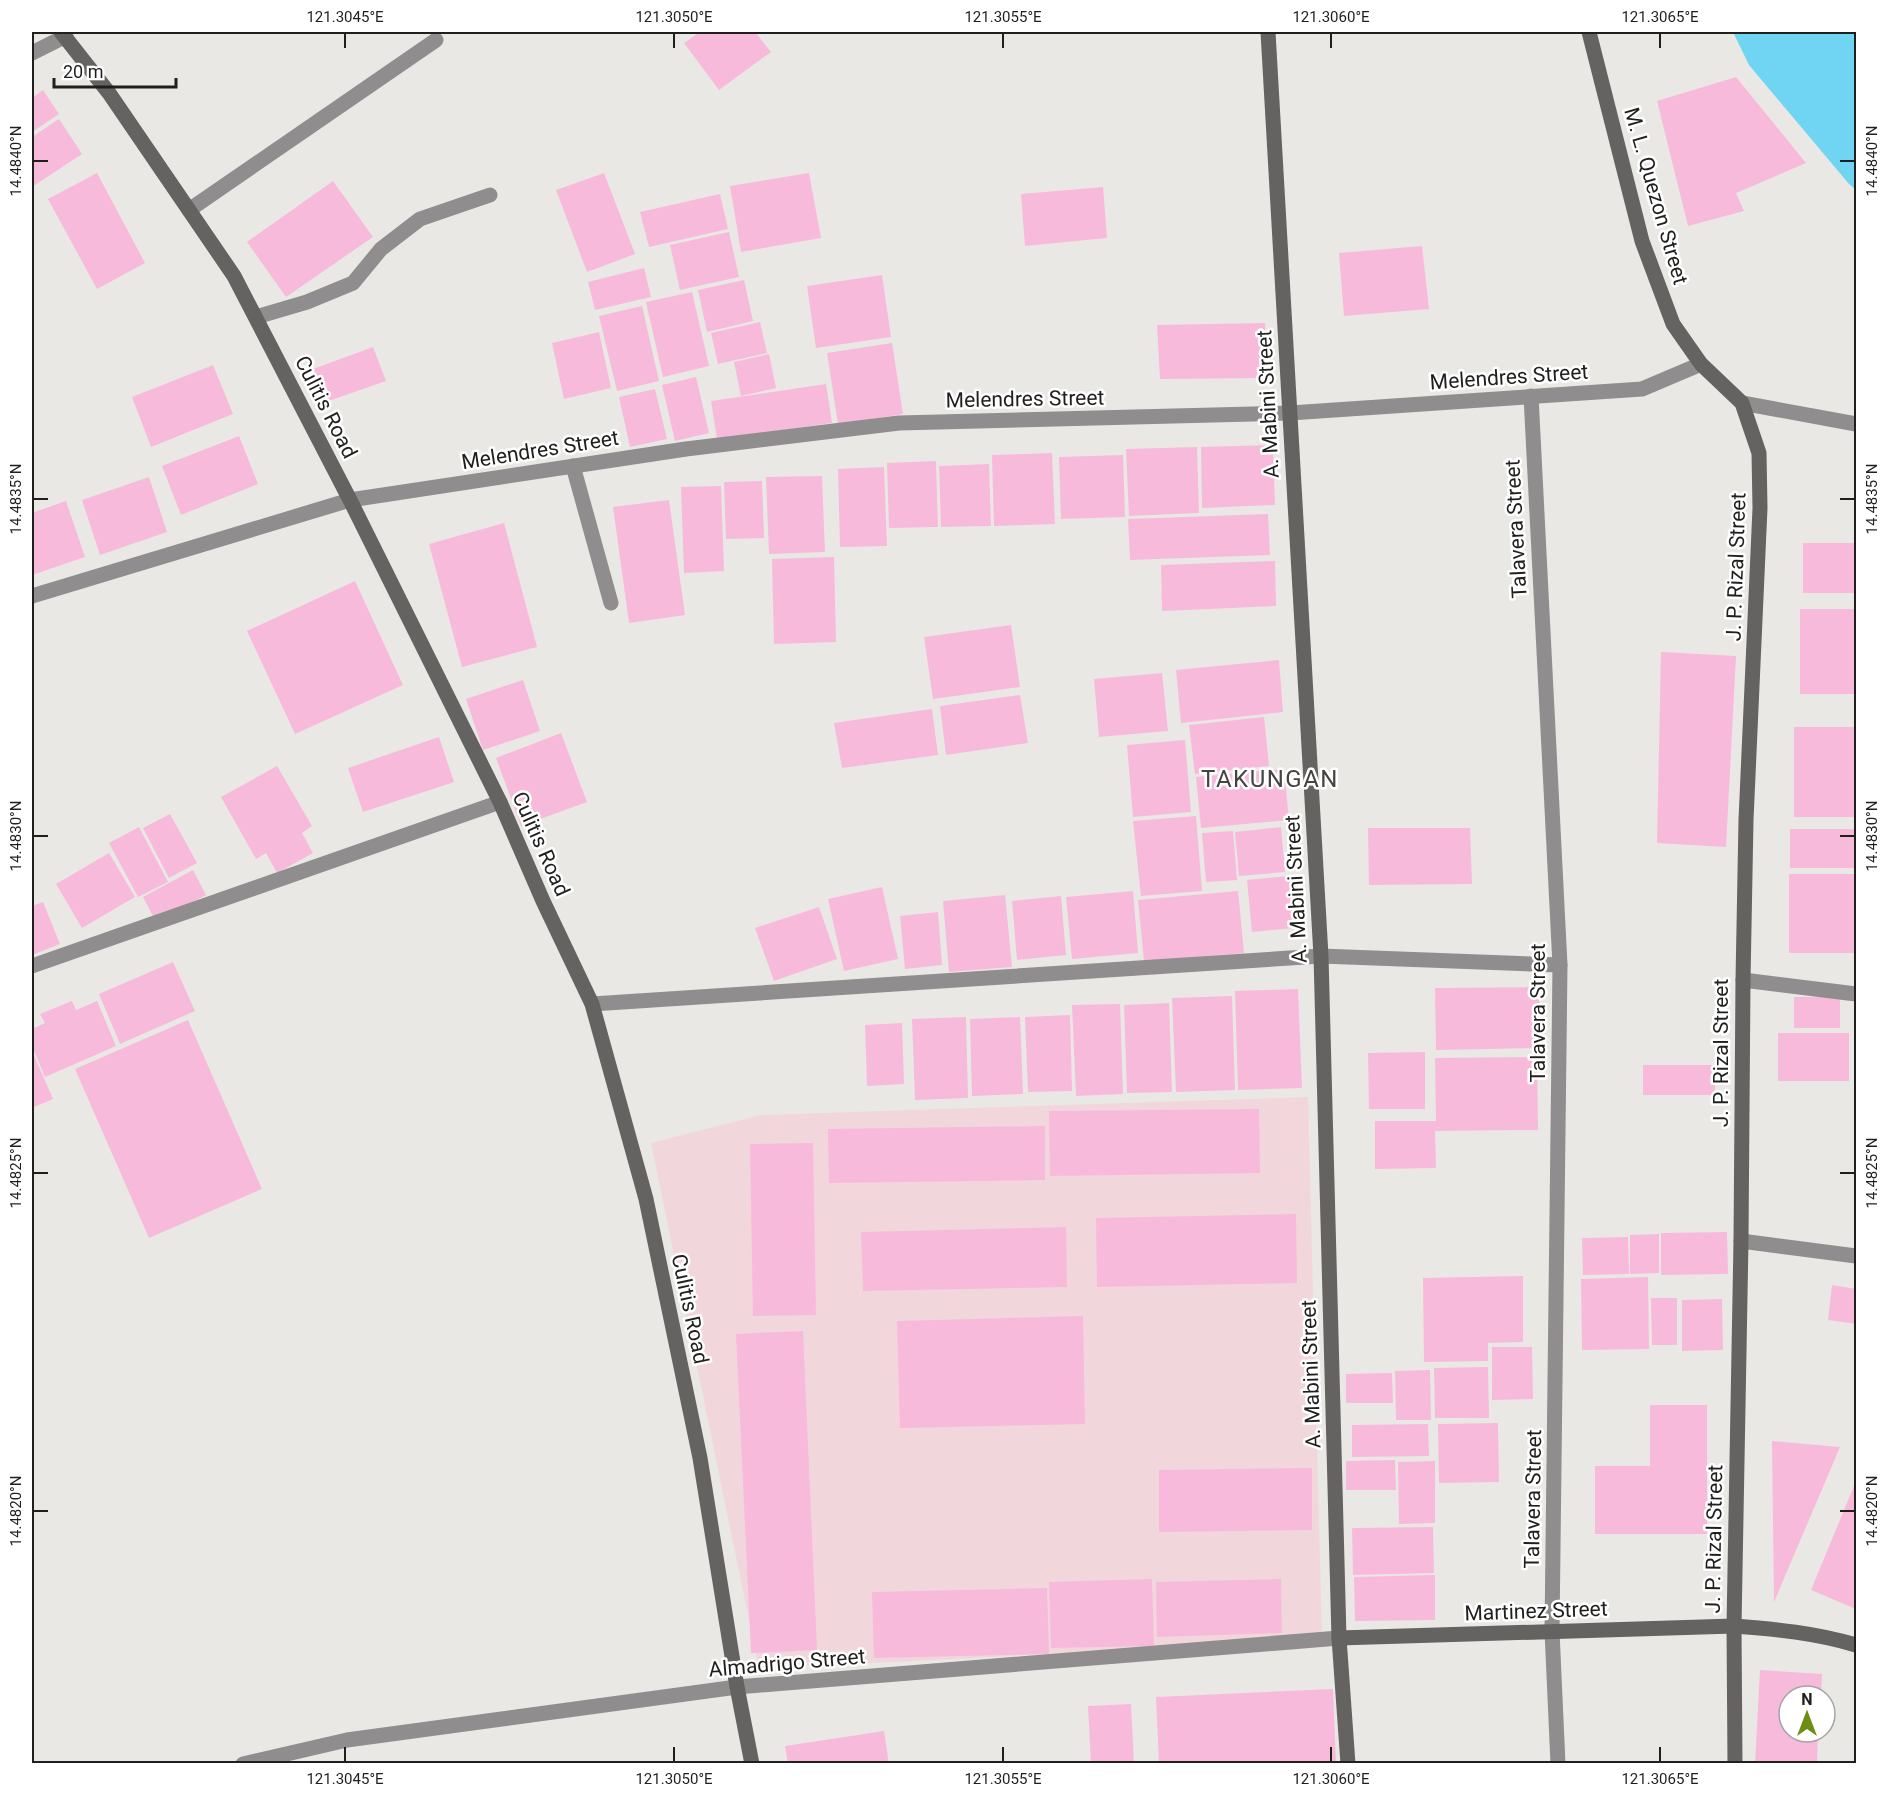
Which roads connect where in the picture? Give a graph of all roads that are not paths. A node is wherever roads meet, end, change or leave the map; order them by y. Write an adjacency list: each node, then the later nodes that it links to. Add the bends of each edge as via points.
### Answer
1 (1268, 32): 12 (main road, A. Mabini Street)
2 (1589, 32): 9 (main road, M. L. Quezon Street, via 1642,241 1672,324)
3 (63, 34): 5 (street); 7 (main road, Culitis Road)
4 (436, 40): 7 (street)
5 (32, 53)
6 (490, 195): 8 (street, via 420,219 381,249 353,283)
7 (189, 210): 8 (main road, Culitis Road, via 234,276)
8 (256, 317): 15 (main road, Culitis Road)
9 (1701, 364): 10 (street, Melendres Street, via 1642,388); 11 (main road, J. P. Rizal Street)
10 (1531, 396): 12 (street, Melendres Street); 20 (street, Talavera Street)
11 (1742, 403): 13 (street); 22 (main road, J. P. Rizal Street, via 1759,453 1760,508)
12 (1290, 413): 14 (street, Melendres Street, via 899,423); 19 (main road, A. Mabini Street)
13 (1857, 424)
14 (573, 466): 15 (street, Melendres Street); 17 (street)
15 (350, 500): 16 (street, Melendres Street); 18 (main road, Culitis Road)
16 (32, 596)
17 (611, 603)
18 (500, 802): 21 (street); 24 (main road, Culitis Road)
19 (1321, 956): 20 (street); 24 (street); 29 (main road, A. Mabini Street)
20 (1560, 965): 28 (street, Talavera Street)
21 (32, 966)
22 (1743, 980): 23 (street); 25 (main road, J. P. Rizal Street)
23 (1857, 994)
24 (592, 1004): 31 (main road, Culitis Road, via 648,1210 700,1458)
25 (1741, 1241): 26 (street); 27 (main road, J. P. Rizal Street)
26 (1857, 1256)
27 (1734, 1626): 28 (main road, Martinez Street); 30 (main road, Martinez Street, via 1787,1630); 36 (main road, J. P. Rizal Street)
28 (1552, 1631): 29 (main road, Martinez Street); 35 (street, Talavera Street)
29 (1339, 1638): 31 (street, Almadrigo Street); 34 (main road, A. Mabini Street)
30 (1857, 1645)
31 (737, 1687): 32 (street, Almadrigo Street, via 346,1740); 33 (main road, Culitis Road)
32 (243, 1764)
33 (752, 1764)
34 (1348, 1764)
35 (1558, 1764)
36 (1735, 1764)

